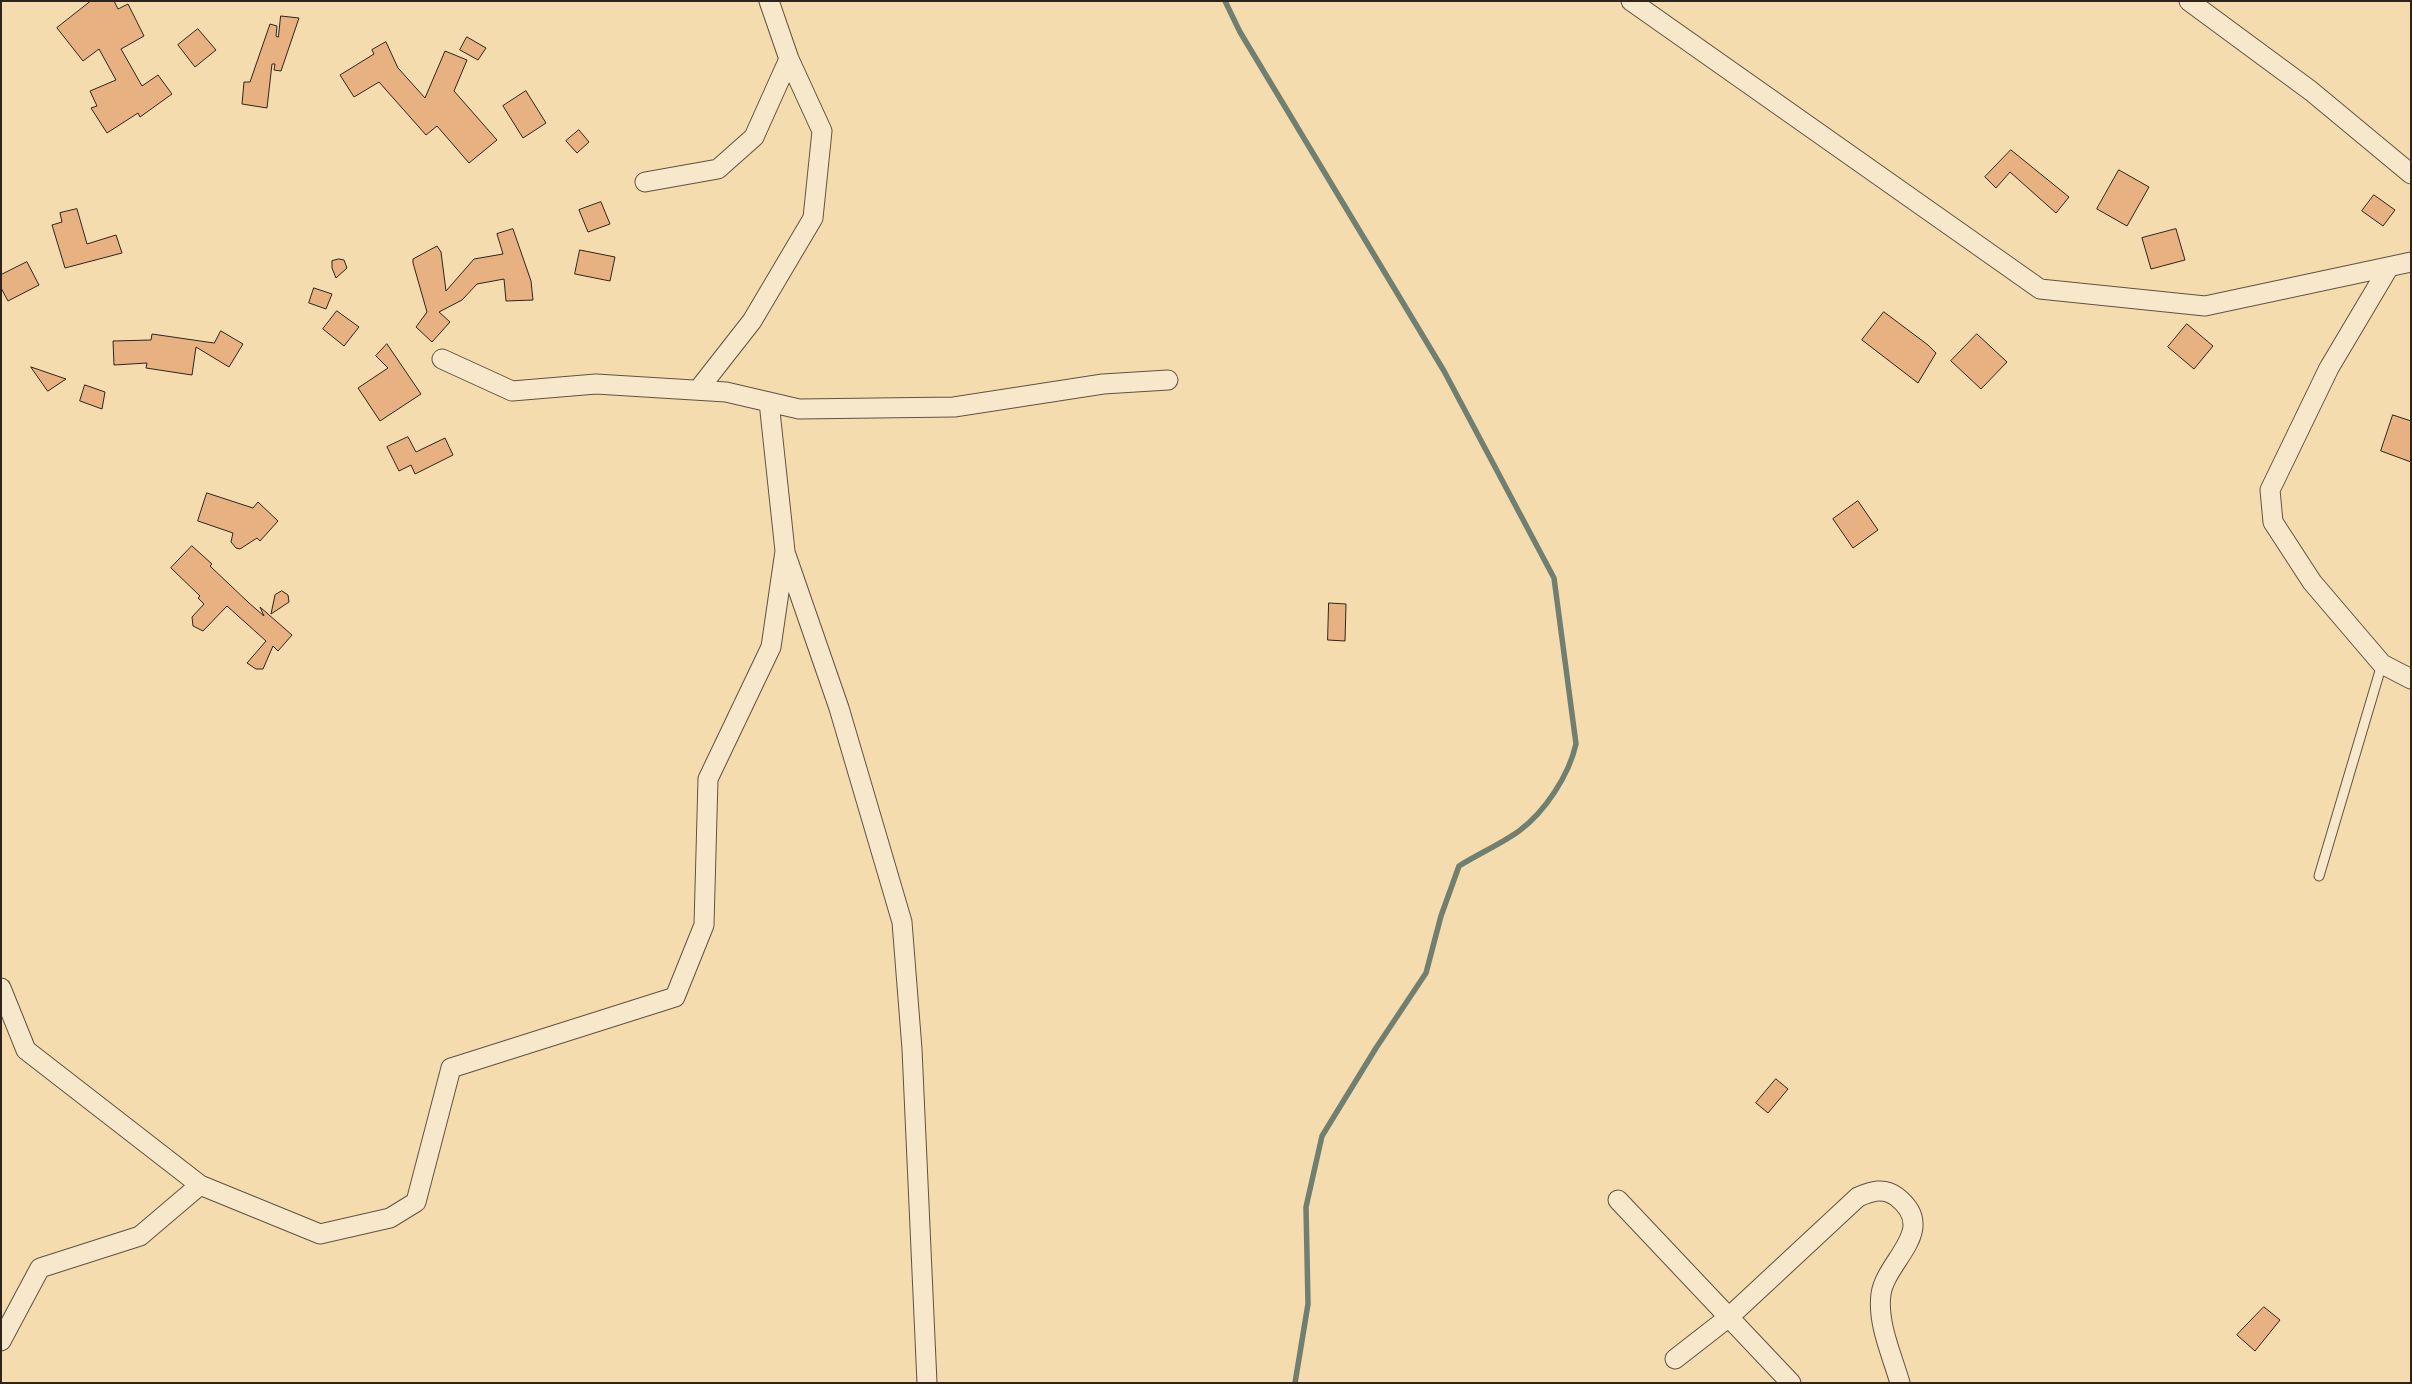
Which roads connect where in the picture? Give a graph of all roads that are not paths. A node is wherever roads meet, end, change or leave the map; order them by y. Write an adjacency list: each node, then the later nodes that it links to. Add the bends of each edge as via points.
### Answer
1 (770, 1): 4 (street)
2 (1631, 1): 8 (street, via 2040,289 2205,306)
3 (2189, 1): 5 (street, via 2311,91)
4 (788, 59): 6 (street, via 754,138 718,169); 11 (street, via 822,131 813,218 752,321)
5 (2411, 174)
6 (645, 182)
7 (2411, 262): 8 (street)
8 (2389, 267): 14 (street, via 2329,368 2270,490 2273,522 2312,582)
9 (442, 359): 11 (street, via 512,391 596,384)
10 (1168, 380): 12 (street, via 1103,384 954,407 799,409)
11 (698, 390): 12 (street, via 726,392)
12 (769, 402): 13 (street)
13 (785, 551): 18 (street, via 771,647 708,779 704,926 674,997 451,1068 416,1202 390,1218 320,1234); 23 (street, via 839,708 902,922 912,1049)
14 (2382, 664): 15 (street); 16 (lane)
15 (2411, 679)
16 (2319, 876)
17 (1, 988): 18 (street, via 26,1050)
18 (200, 1185): 21 (street, via 140,1236 40,1268)
19 (1618, 1200): 20 (street)
20 (1729, 1317): 22 (street); 24 (street); 25 (street, via 1858,1197 1874,1190 1891,1193 1905,1204 1914,1229 1906,1248 1884,1280 1881,1295 1881,1316)
21 (1, 1341)
22 (1675, 1359)
23 (927, 1383)
24 (1791, 1383)
25 (1900, 1383)

